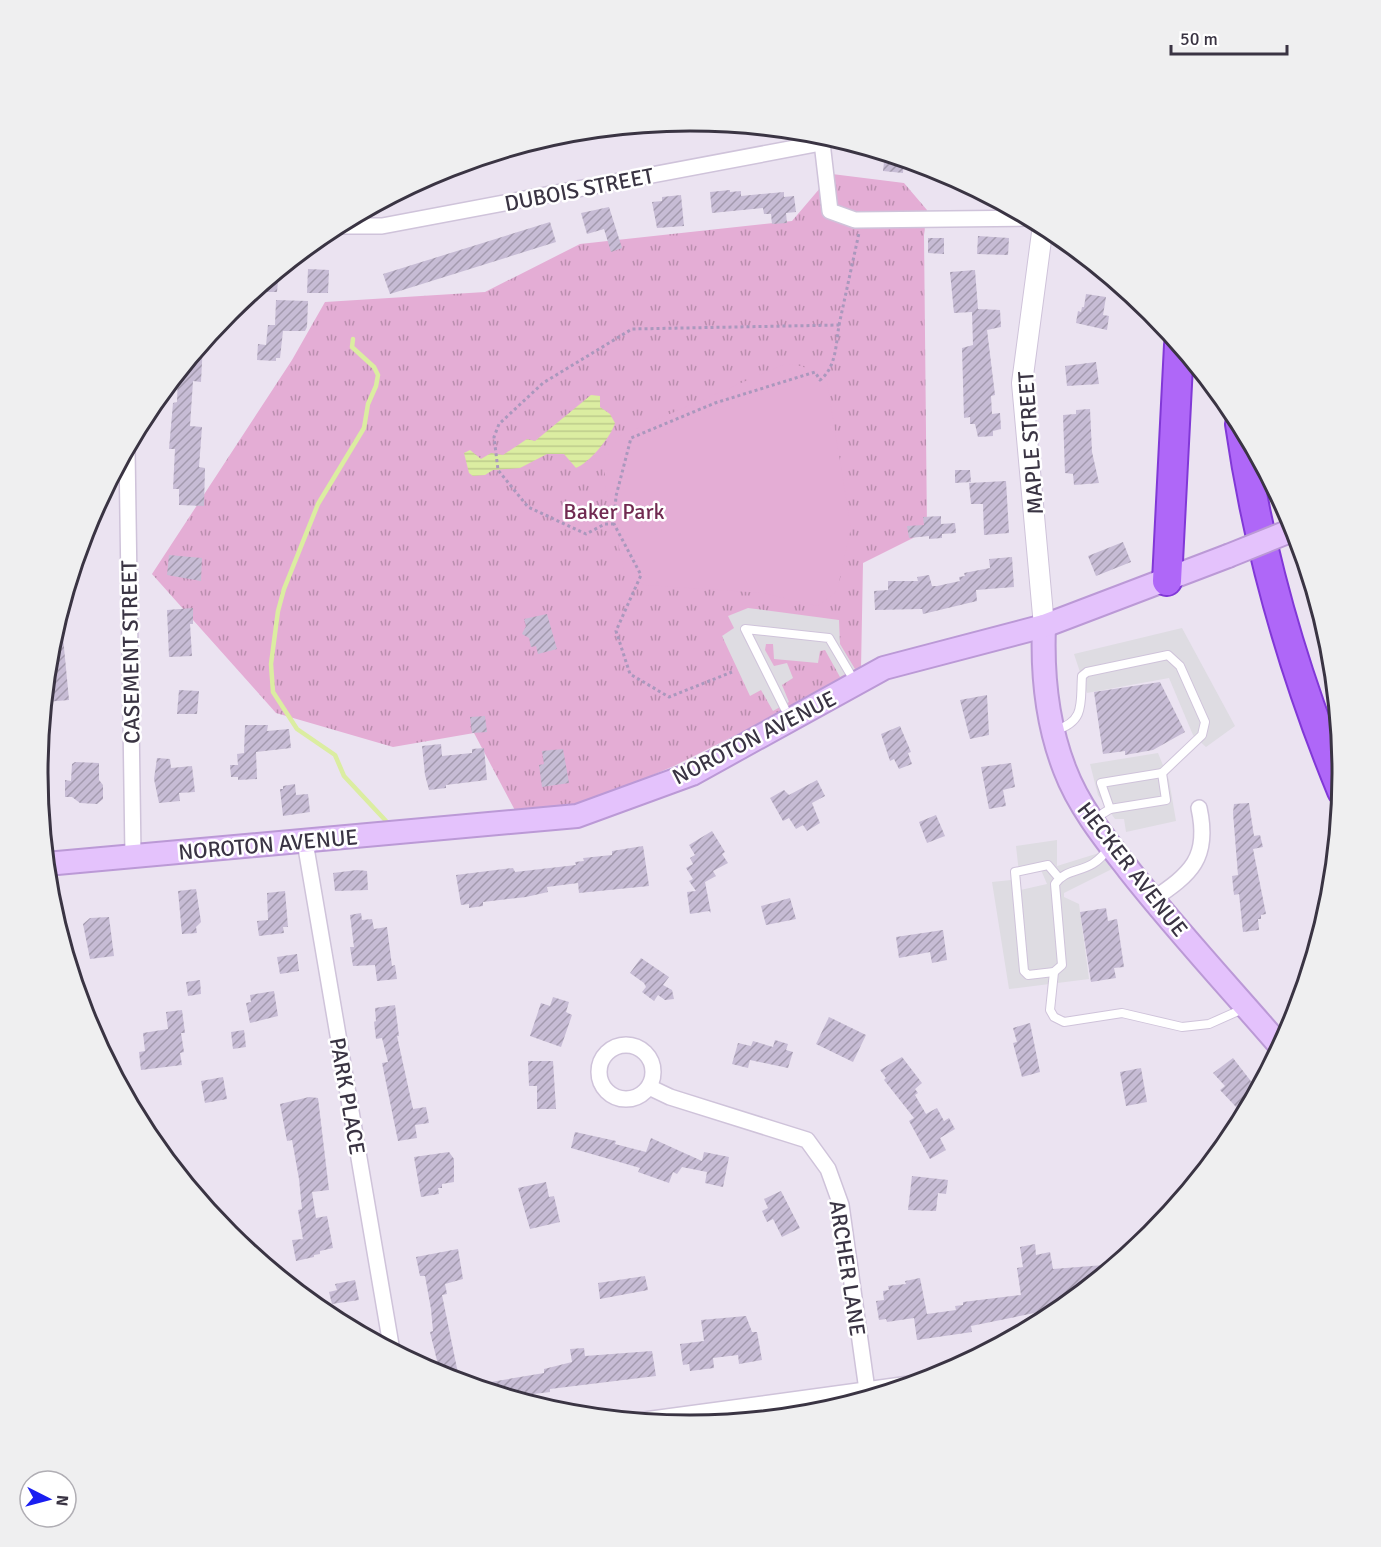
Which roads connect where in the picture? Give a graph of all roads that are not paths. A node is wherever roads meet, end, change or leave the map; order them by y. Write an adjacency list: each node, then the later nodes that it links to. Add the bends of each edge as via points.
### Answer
1 (805, 141): 4 (street, DUBOIS STREET, via 382,226)
2 (822, 144): 3 (street, via 830,211 862,220)
3 (1014, 218)
4 (355, 226)
5 (1042, 236): 11 (street, MAPLE STREET, via 1022,383)
6 (1178, 355): 10 (highway)
7 (1245, 448): 15 (highway, via 1278,602)
8 (127, 465): 21 (street, CASEMENT STREET)
9 (1286, 533): 10 (main road, NOROTON AVENUE, bridge)
10 (1167, 581): 11 (main road, NOROTON AVENUE)
11 (1044, 627): 12 (main road, NOROTON AVENUE, via 884,668); 14 (main road, HECKER AVENUE, via 1042,664)
12 (856, 684): 13 (main road, NOROTON AVENUE); 13 (lane, via 829,638 745,629)
13 (790, 720): 19 (main road, NOROTON AVENUE, via 692,774 577,816)
14 (1052, 731): 16 (lane, via 1076,721 1082,676 1087,672 1168,655 1180,666 1205,722 1202,735); 18 (main road, HECKER AVENUE, via 1079,800)
15 (1333, 766)
16 (1162, 773): 18 (lane, via 1101,783); 18 (lane, via 1166,800)
17 (1199, 808): 24 (street, via 1201,852 1181,880)
18 (1101, 815): 20 (main road, HECKER AVENUE)
19 (305, 842): 21 (main road, NOROTON AVENUE); 29 (street, PARK PLACE)
20 (1110, 846): 23 (lane, via 1096,864); 24 (main road, HECKER AVENUE)
21 (133, 855): 22 (main road, NOROTON AVENUE)
22 (54, 863)
23 (1059, 878): 25 (lane, via 1055,884 1063,962); 25 (lane, via 1048,865 1022,869 1014,876 1024,971 1031,976)
24 (1152, 900): 26 (main road, HECKER AVENUE)
25 (1054, 972): 26 (lane, via 1050,1010 1064,1022 1122,1013 1167,1025 1209,1024)
26 (1247, 1007): 27 (main road, HECKER AVENUE)
27 (1275, 1040)
28 (649, 1087): 31 (street, ARCHER LANE, via 807,1140 828,1169 841,1205)
29 (390, 1342)
30 (873, 1389): 31 (street)
31 (867, 1390): 32 (street)
32 (676, 1416)

